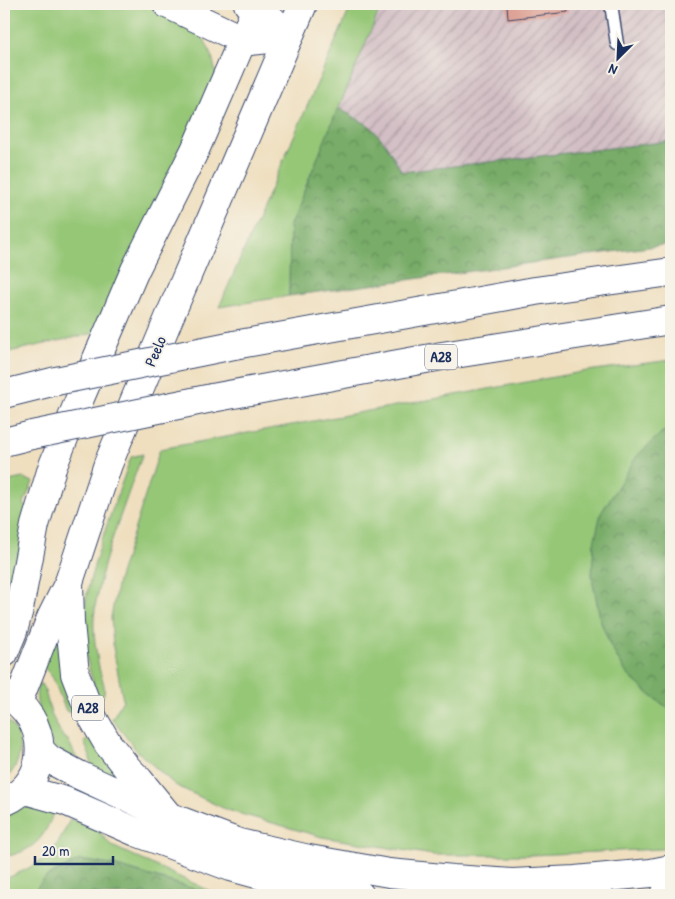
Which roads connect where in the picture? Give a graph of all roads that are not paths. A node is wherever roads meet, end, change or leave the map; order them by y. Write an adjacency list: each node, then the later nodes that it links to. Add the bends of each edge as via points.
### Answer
1 (167, 4): 6 (main road)
2 (303, 4): 5 (main road, Peelo)
3 (611, 4): 7 (lane)
4 (254, 5): 5 (main road); 6 (main road)
5 (289, 37): 6 (main road); 12 (main road, Peelo, via 108,464)
6 (243, 40): 13 (main road, via 195,150 135,270 52,468 35,525 13,631)
7 (617, 44)
8 (671, 272): 10 (main road, bridge, via 535,291 234,345)
9 (671, 320): 11 (main road, A28, bridge, via 442,356 212,398)
10 (4, 394)
11 (4, 442)
12 (69, 582): 14 (main road, Peelo); 17 (main road, A28, via 75,674 90,713 108,744)
13 (4, 653)
14 (11, 698): 15 (main road, via 29,715 38,731)
15 (40, 750): 16 (main road, via 31,782); 17 (main road, via 49,759 79,775)
16 (14, 796): 20 (main road, via 65,802 231,867)
17 (168, 816): 18 (main road, via 240,843 309,860 398,874 512,883 575,880)
18 (671, 869)
19 (671, 894): 21 (main road)
20 (360, 895)
21 (665, 895)

